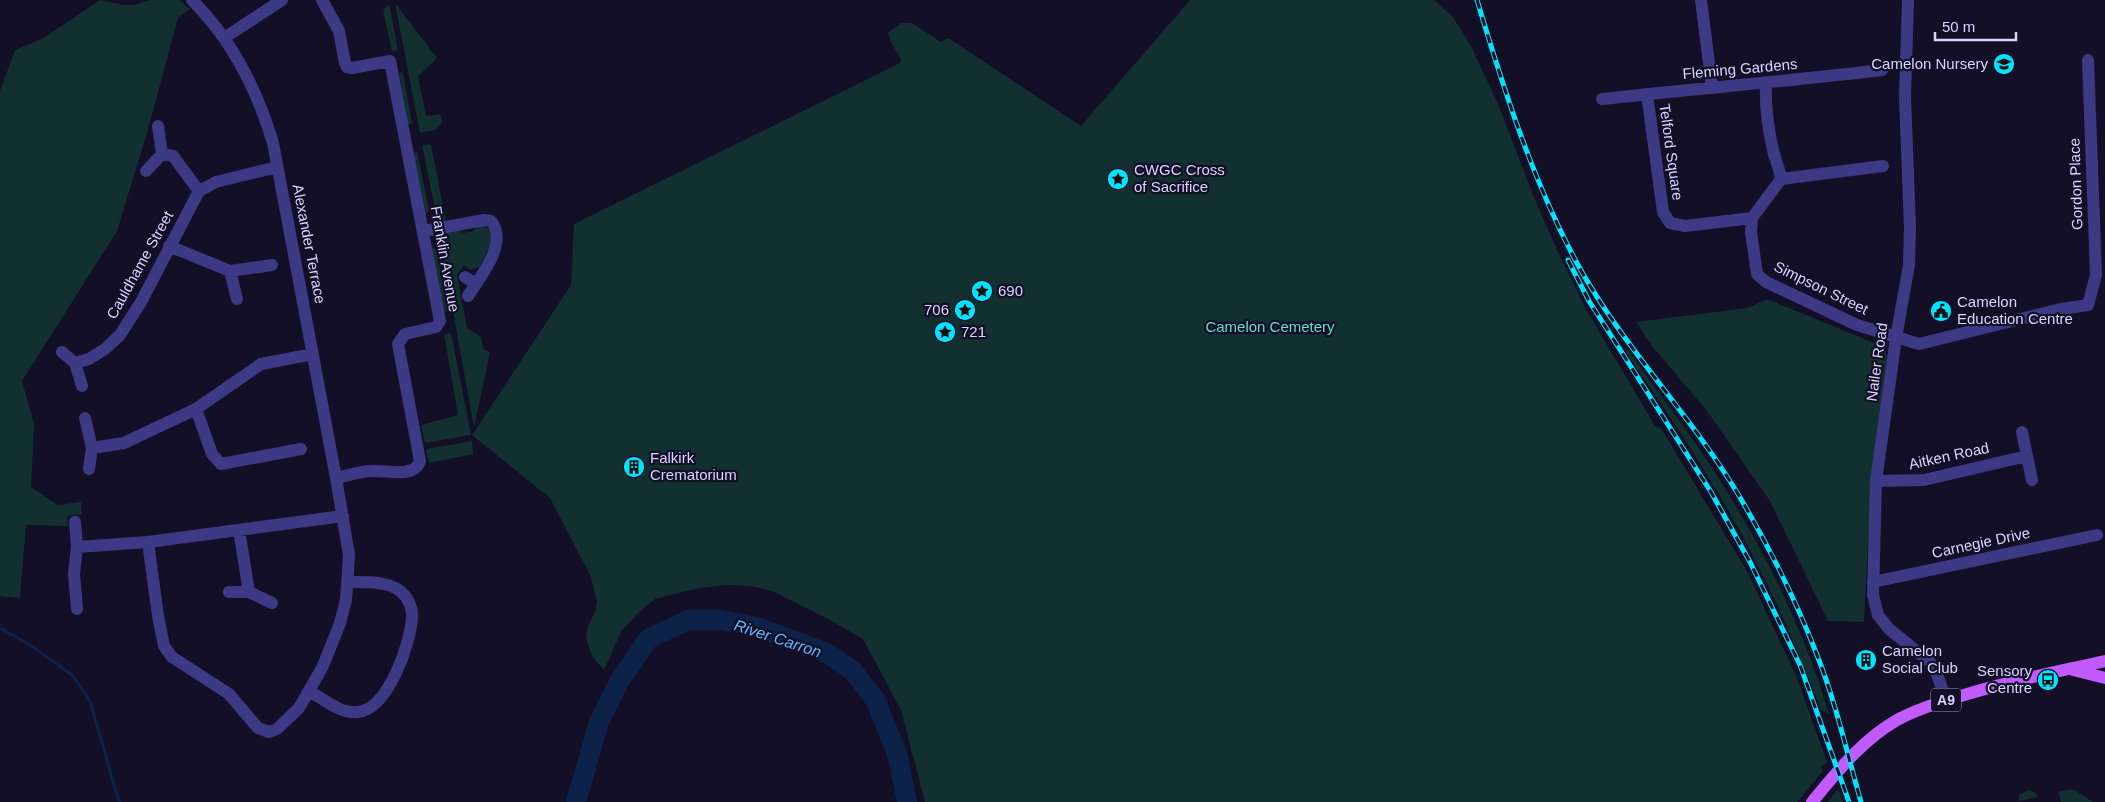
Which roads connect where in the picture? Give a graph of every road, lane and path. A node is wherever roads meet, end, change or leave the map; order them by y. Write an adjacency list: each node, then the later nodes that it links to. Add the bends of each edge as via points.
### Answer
1 (192, 0): 6 (street, Alexander Terrace)
2 (282, 0): 6 (street)
3 (322, 0): 21 (street, Franklin Avenue, via 339,31 347,67 390,61)
4 (1701, 0): 10 (street)
5 (1908, 0): 30 (street, Nailer Road, via 1905,97 1909,265)
6 (224, 38): 16 (street, Alexander Terrace, via 257,96 273,143)
7 (2088, 60): 29 (street, Gordon Place, via 2096,275)
8 (1882, 70): 9 (street, Fleming Gardens)
9 (1766, 84): 10 (street, Fleming Gardens); 18 (street, via 1773,152)
10 (1712, 87): 11 (street, Fleming Gardens)
11 (1647, 94): 12 (street, Fleming Gardens); 20 (street, Telford Square, via 1663,212 1670,223 1685,226)
12 (1602, 99)
13 (158, 126): 14 (street)
14 (162, 154): 17 (street); 19 (street, via 173,156)
15 (1883, 166): 18 (street)
16 (277, 167): 19 (street, via 216,182); 32 (street, Alexander Terrace)
17 (146, 171)
18 (1782, 180): 20 (street)
19 (199, 191): 22 (street, Cauldhame Street)
20 (1752, 218): 30 (street, Simpson Street, via 1757,274 1766,282 1857,325)
21 (424, 231): 26 (street, via 491,221 497,234 496,241 492,256); 42 (street, Franklin Avenue, via 440,322 436,327 405,334 398,344 420,461 414,469 396,473 371,471)
22 (169, 246): 24 (street); 33 (street, Cauldhame Street, via 120,335 89,359)
23 (272, 265): 24 (street)
24 (230, 271): 28 (street)
25 (464, 276): 26 (street)
26 (476, 284): 27 (street)
27 (468, 296)
28 (236, 299)
29 (2088, 305): 30 (street, Simpson Street, via 1919,344)
30 (1896, 338): 44 (street, Nailer Road)
31 (62, 352): 33 (street)
32 (313, 354): 35 (street, via 261,364); 42 (street, Alexander Terrace)
33 (75, 364): 34 (street)
34 (82, 386)
35 (196, 409): 38 (street, via 124,443); 39 (street, via 212,454 221,464)
36 (84, 418): 38 (street)
37 (2022, 432): 40 (street)
38 (92, 448): 41 (street)
39 (301, 448)
40 (2027, 456): 43 (street); 44 (street, Aitken Road, via 1924,480)
41 (89, 469)
42 (336, 478): 45 (street, Alexander Terrace)
43 (2032, 480)
44 (1876, 481): 52 (street, Nailer Road)
45 (343, 516): 47 (street); 51 (street, Alexander Terrace, via 349,555)
46 (75, 522): 50 (street)
47 (239, 530): 49 (street); 54 (street)
48 (2097, 535): 52 (street, Carnegie Drive)
49 (148, 542): 50 (street); 60 (street, Alexander Terrace, via 164,646 172,657 229,694 264,732 285,723)
50 (77, 547): 56 (street, via 74,574)
51 (348, 582): 60 (street, Alexander Terrace, via 340,623); 60 (street, via 390,586 406,597 412,618 402,654 387,690 369,709 347,712)
52 (1873, 582): 61 (street, Nailer Road, via 1878,615 1889,629 1930,662)
53 (229, 592): 54 (street)
54 (249, 592): 55 (street)
55 (272, 602)
56 (77, 609)
57 (2105, 661): 58 (main road, A9)
58 (2069, 669): 59 (main road, A9); 61 (main road, A9)
59 (2105, 678)
60 (310, 691)
61 (1946, 700): 62 (main road, A9, via 1896,721 1871,739)
62 (1812, 802)

